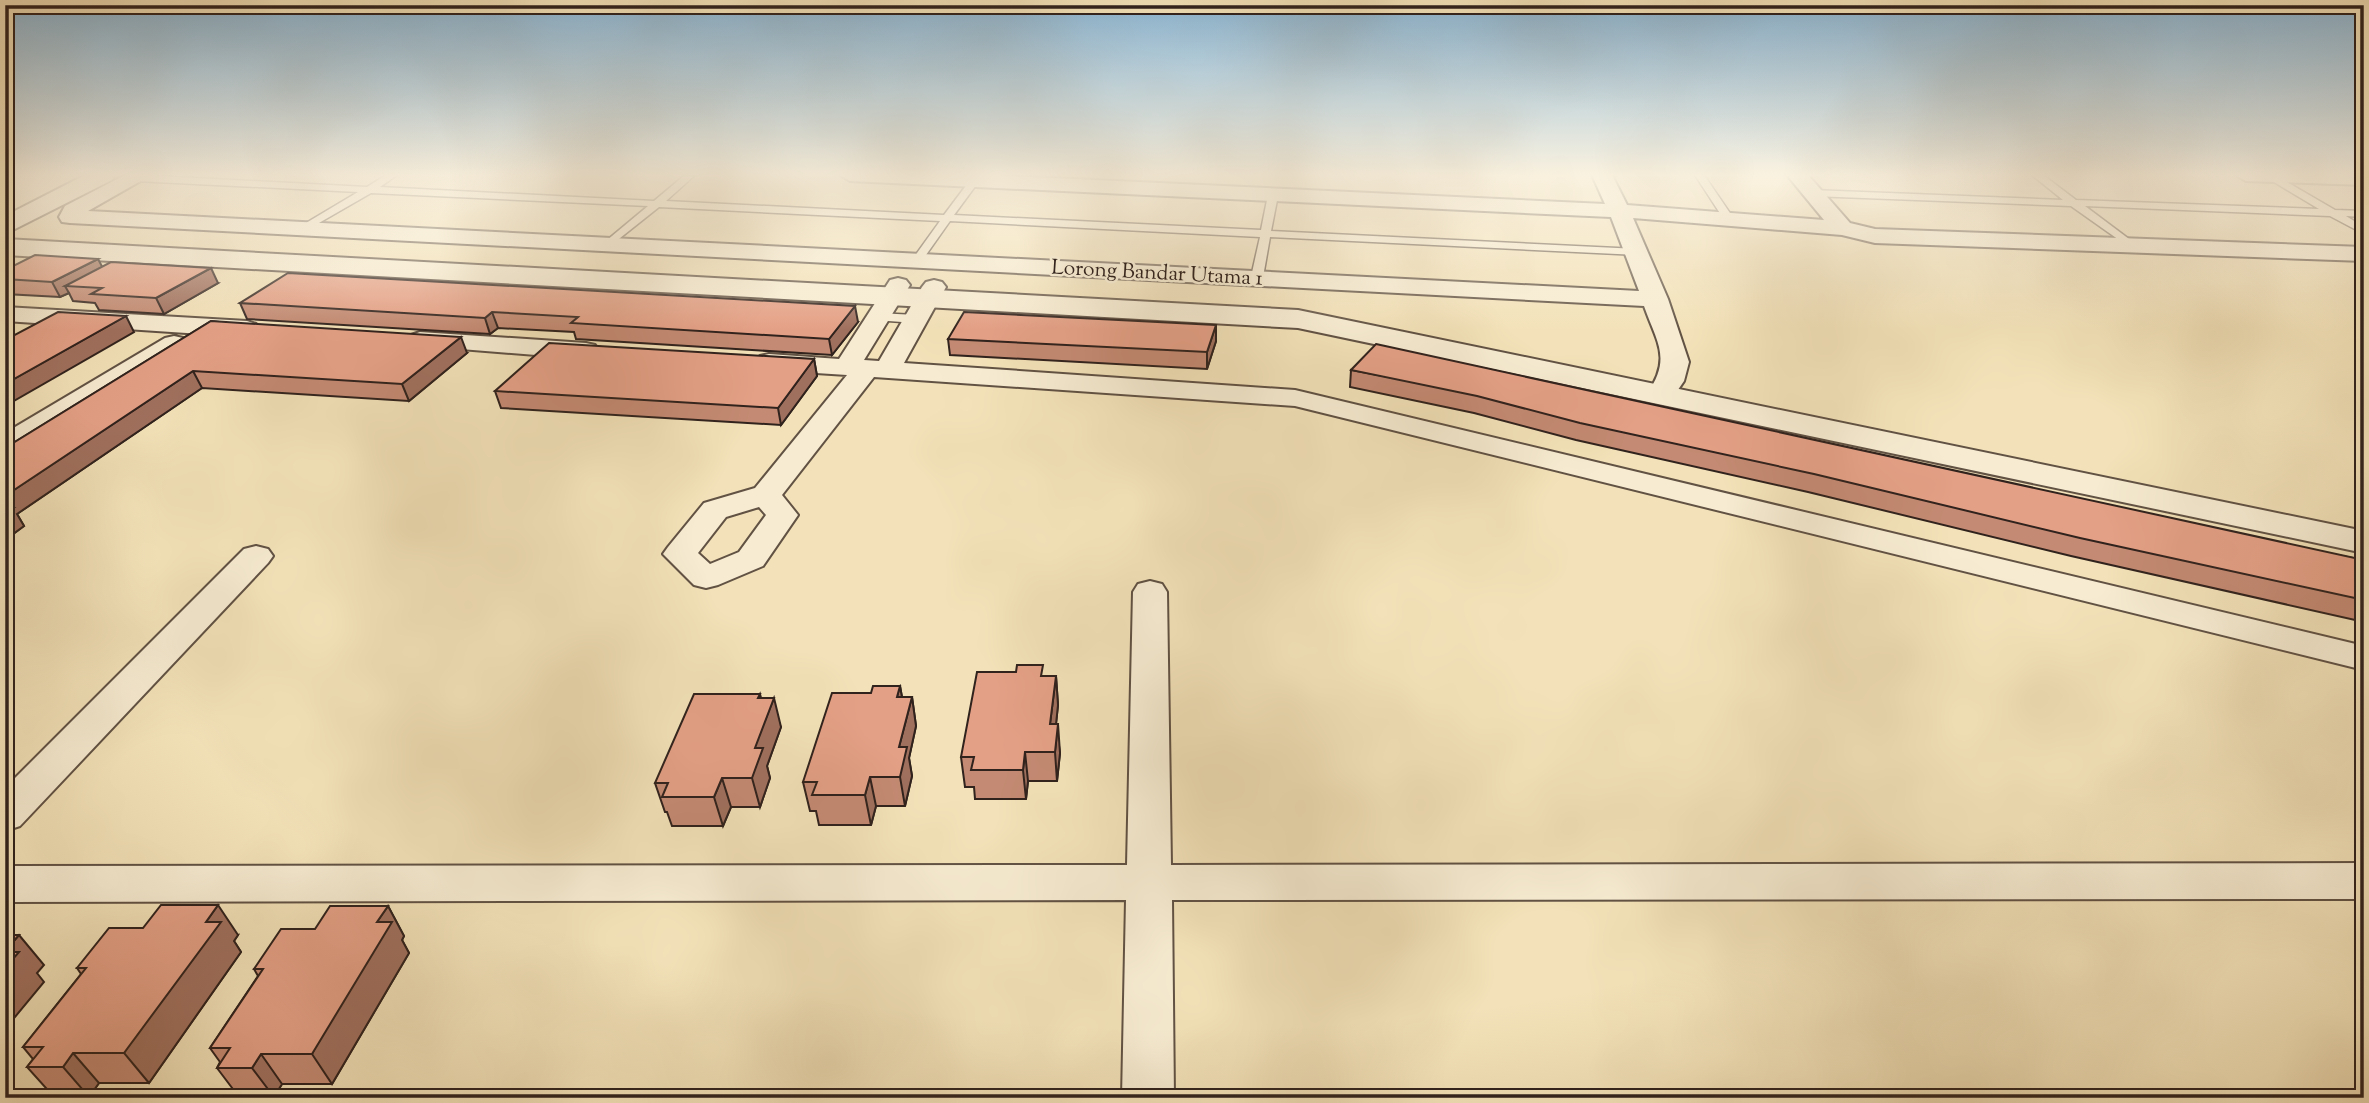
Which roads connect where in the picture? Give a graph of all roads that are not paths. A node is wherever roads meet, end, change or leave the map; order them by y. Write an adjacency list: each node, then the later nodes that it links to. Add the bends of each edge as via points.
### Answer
1 (261, 226): 9 (street, Lorong Bandar Utama 1)
2 (630, 226): 13 (lane)
3 (941, 226): 18 (lane)
4 (1115, 226): 12 (lane)
5 (1267, 226): 12 (lane)
6 (1627, 226): 16 (street)
7 (1823, 226): 10 (street)
8 (2105, 226): 14 (lane)
9 (305, 228): 13 (street, Lorong Bandar Utama 1)
10 (1842, 228): 14 (street, via 1875,236)
11 (5, 234): 20 (street)
12 (1265, 234): 16 (lane); 19 (lane)
13 (610, 243): 18 (street, Lorong Bandar Utama 1)
14 (2129, 244): 17 (street)
15 (5, 247): 20 (street)
16 (1638, 252): 21 (street)
17 (2364, 254)
18 (917, 260): 19 (street, Lorong Bandar Utama 1)
19 (1257, 277): 21 (street, Lorong Bandar Utama 1)
20 (889, 299): 22 (street); 29 (street)
21 (1656, 299): 30 (street, via 1676,362)
22 (926, 301): 29 (street); 30 (street, via 1298,319)
23 (5, 314): 24 (street)
24 (203, 327): 25 (street); 31 (street)
25 (272, 331)
26 (395, 339): 27 (street)
27 (614, 352)
28 (737, 360): 29 (street)
29 (867, 368): 32 (street); 37 (street, via 1295,398)
30 (1665, 388): 33 (street); 34 (street)
31 (5, 446)
32 (766, 495)
33 (2364, 524)
34 (2364, 542)
35 (256, 555): 38 (street)
36 (1150, 592): 40 (street)
37 (2364, 658)
38 (5, 815)
39 (2364, 881): 40 (street)
40 (1149, 883): 41 (street); 42 (street)
41 (5, 884)
42 (1147, 1098)

